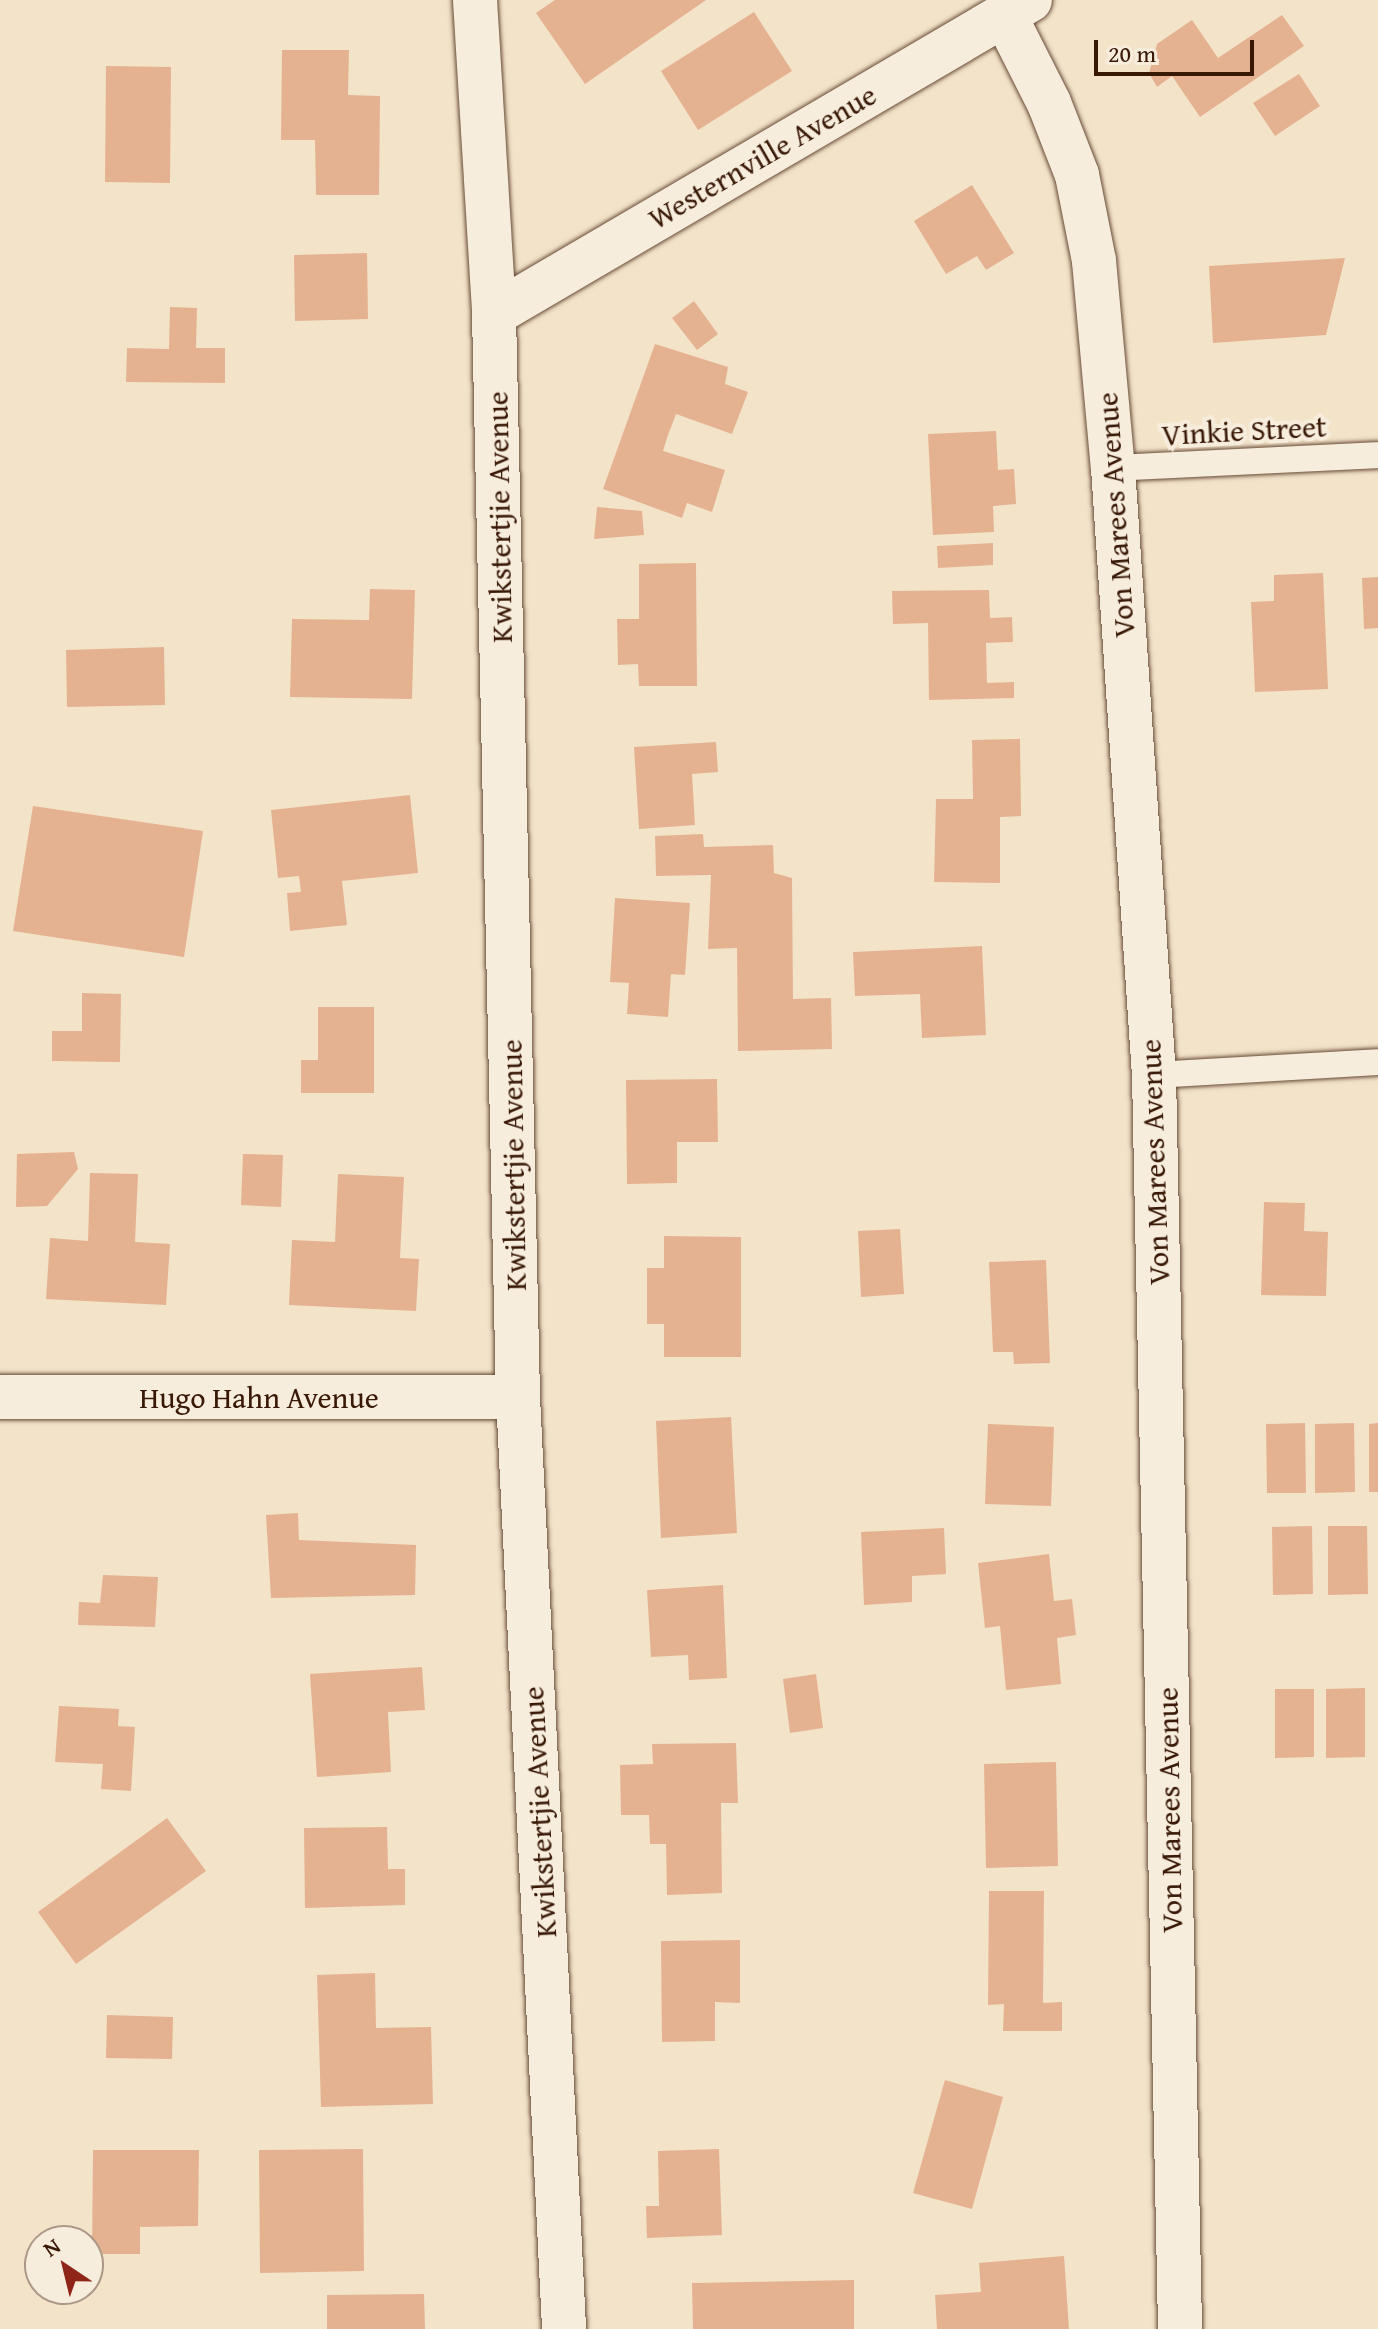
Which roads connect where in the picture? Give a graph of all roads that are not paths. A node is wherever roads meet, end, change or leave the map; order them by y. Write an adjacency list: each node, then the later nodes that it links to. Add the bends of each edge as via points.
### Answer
1 (475, 0): 3 (street, Kwikstertjie Avenue)
2 (1017, 7): 3 (street, Westernville Avenue); 5 (street, Von Marees Avenue, via 1077,175 1094,261)
3 (494, 314): 9 (street, Kwikstertjie Avenue)
4 (1378, 455): 5 (lane, Vinkie Street)
5 (1113, 468): 7 (street, Von Marees Avenue)
6 (1378, 1062): 7 (lane)
7 (1154, 1075): 11 (street, Von Marees Avenue)
8 (0, 1397): 9 (street, Hugo Hahn Avenue)
9 (518, 1397): 10 (street, Kwikstertjie Avenue)
10 (564, 2329)
11 (1180, 2329)

